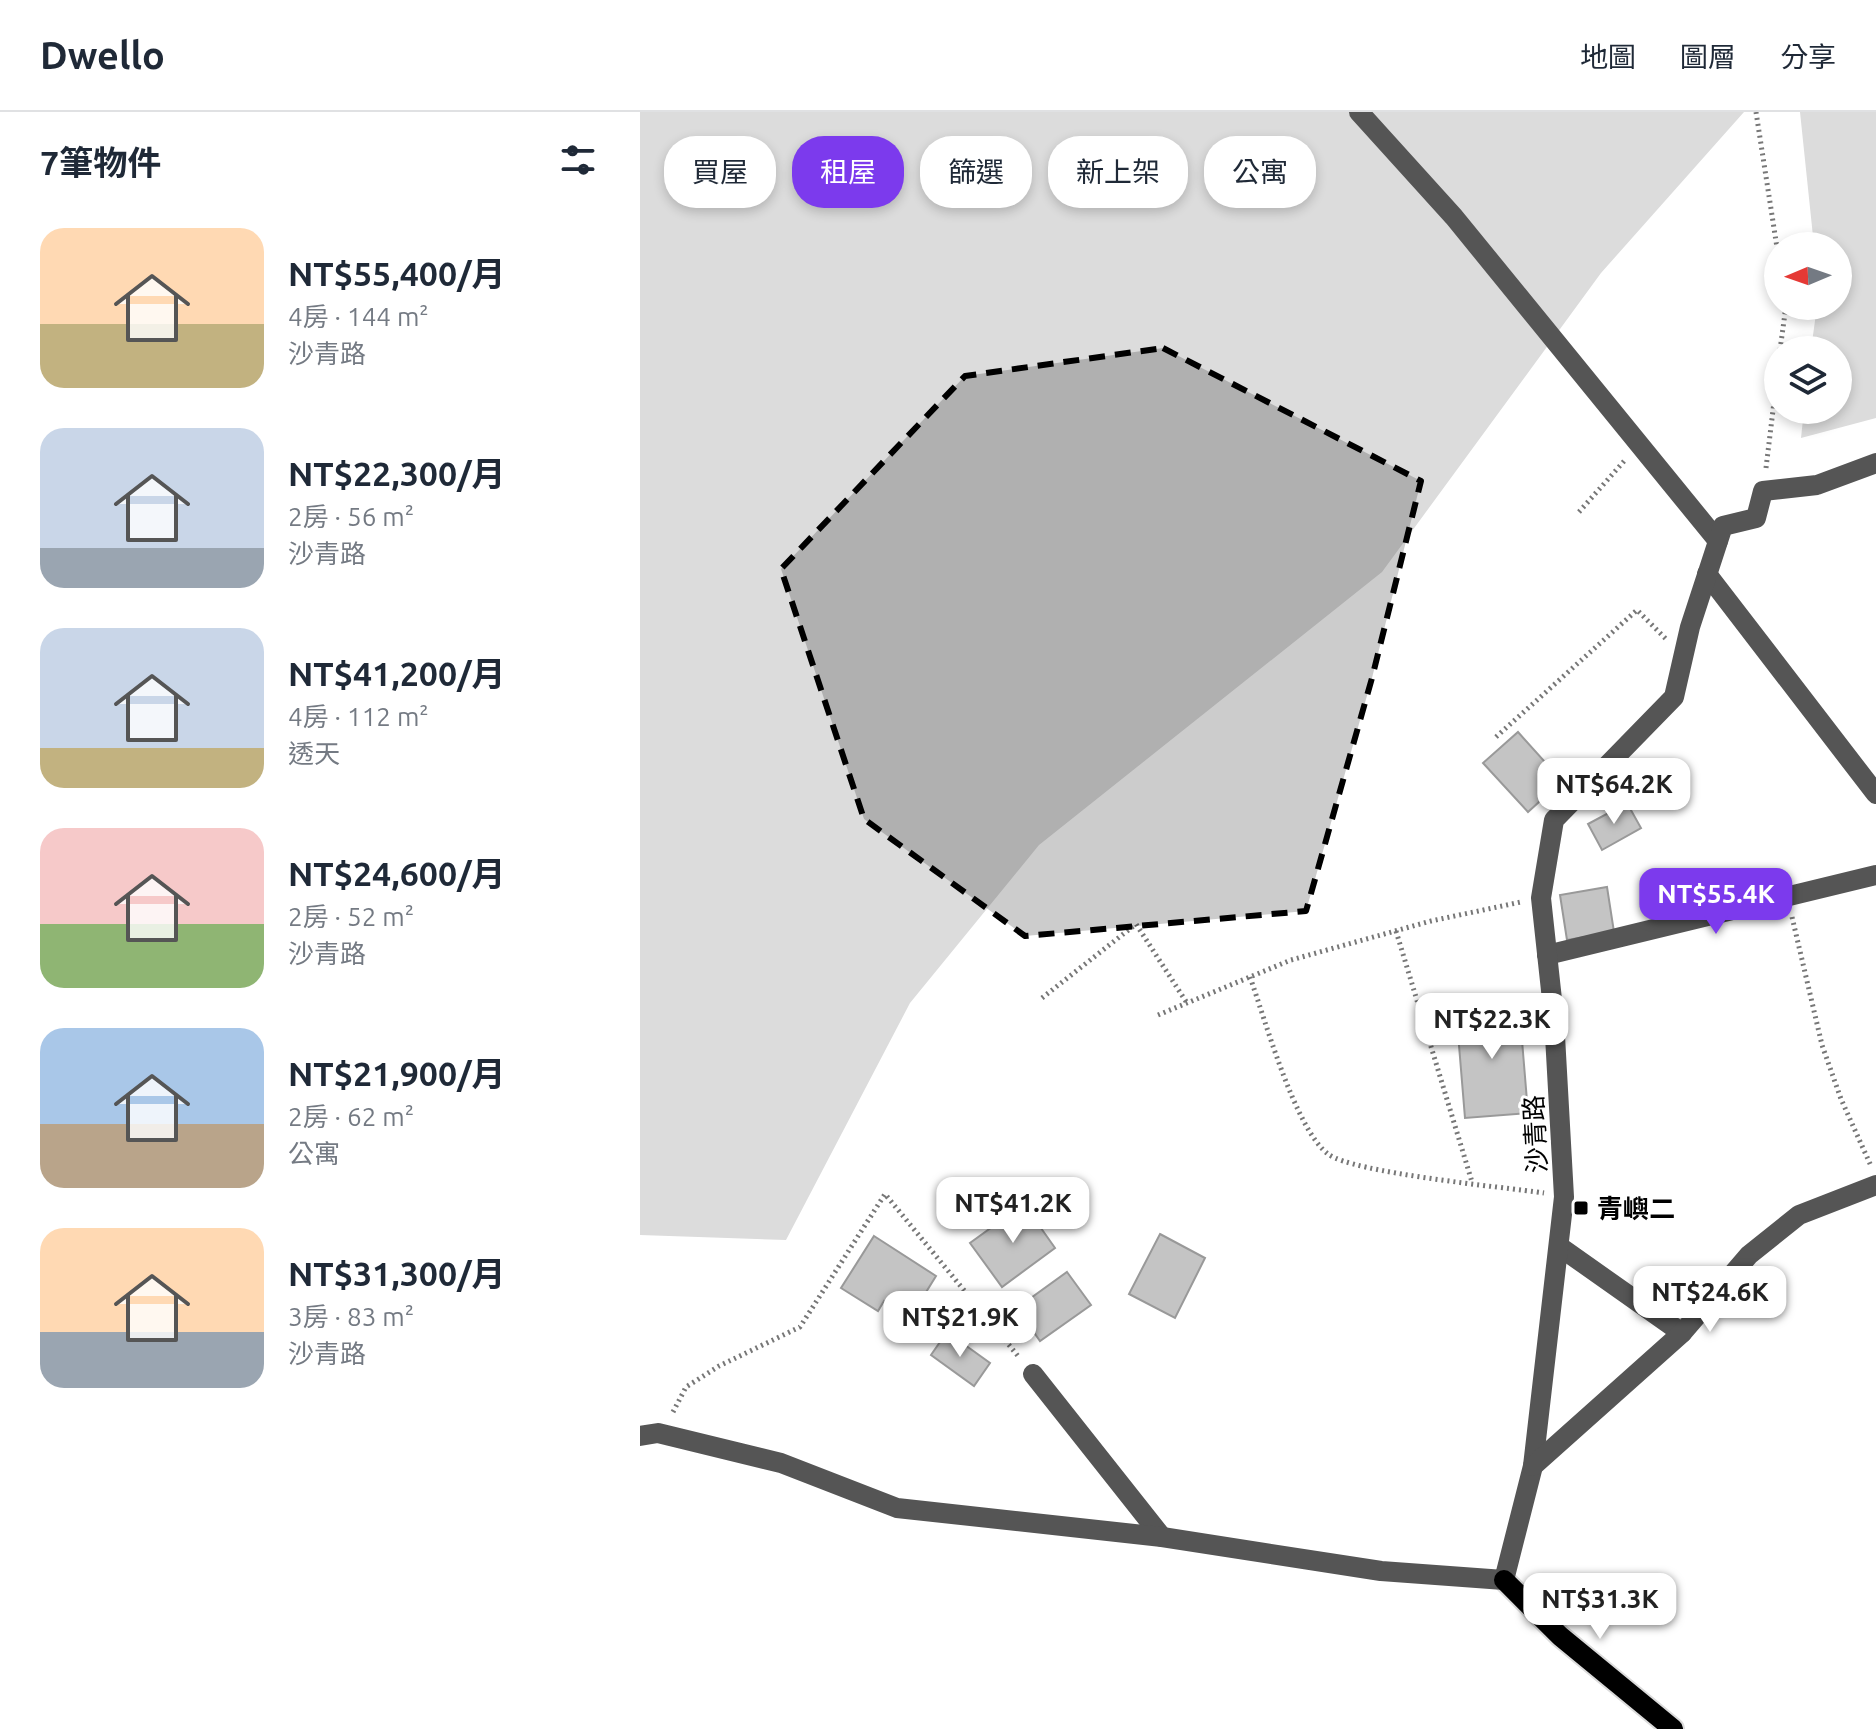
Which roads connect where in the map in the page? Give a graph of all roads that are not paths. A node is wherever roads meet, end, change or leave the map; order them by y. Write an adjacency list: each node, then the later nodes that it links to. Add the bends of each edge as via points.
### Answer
1 (1359, 112): 3 (street, via 1454,217)
2 (1876, 463): 3 (street, via 1817,485 1763,491 1756,518 1723,526)
3 (1718, 541): 4 (street, 沙青路)
4 (1707, 574): 5 (street); 7 (street, 沙青路, via 1674,697 1554,820 1541,898)
5 (1876, 794)
6 (1876, 875): 7 (street)
7 (1547, 955): 9 (street, 沙青路, via 1562,1123)
8 (1876, 1185): 10 (street, via 1799,1215 1749,1255)
9 (1560, 1247): 10 (street); 13 (street, 沙青路)
10 (1682, 1333): 13 (street)
11 (1033, 1374): 14 (street)
12 (649, 1434): 14 (street, via 781,1463 897,1508)
13 (1533, 1466): 15 (street, 沙青路)
14 (1162, 1537): 15 (street, via 1381,1571)
15 (1504, 1580): 16 (main road, via 1560,1636)
16 (1673, 1729)

